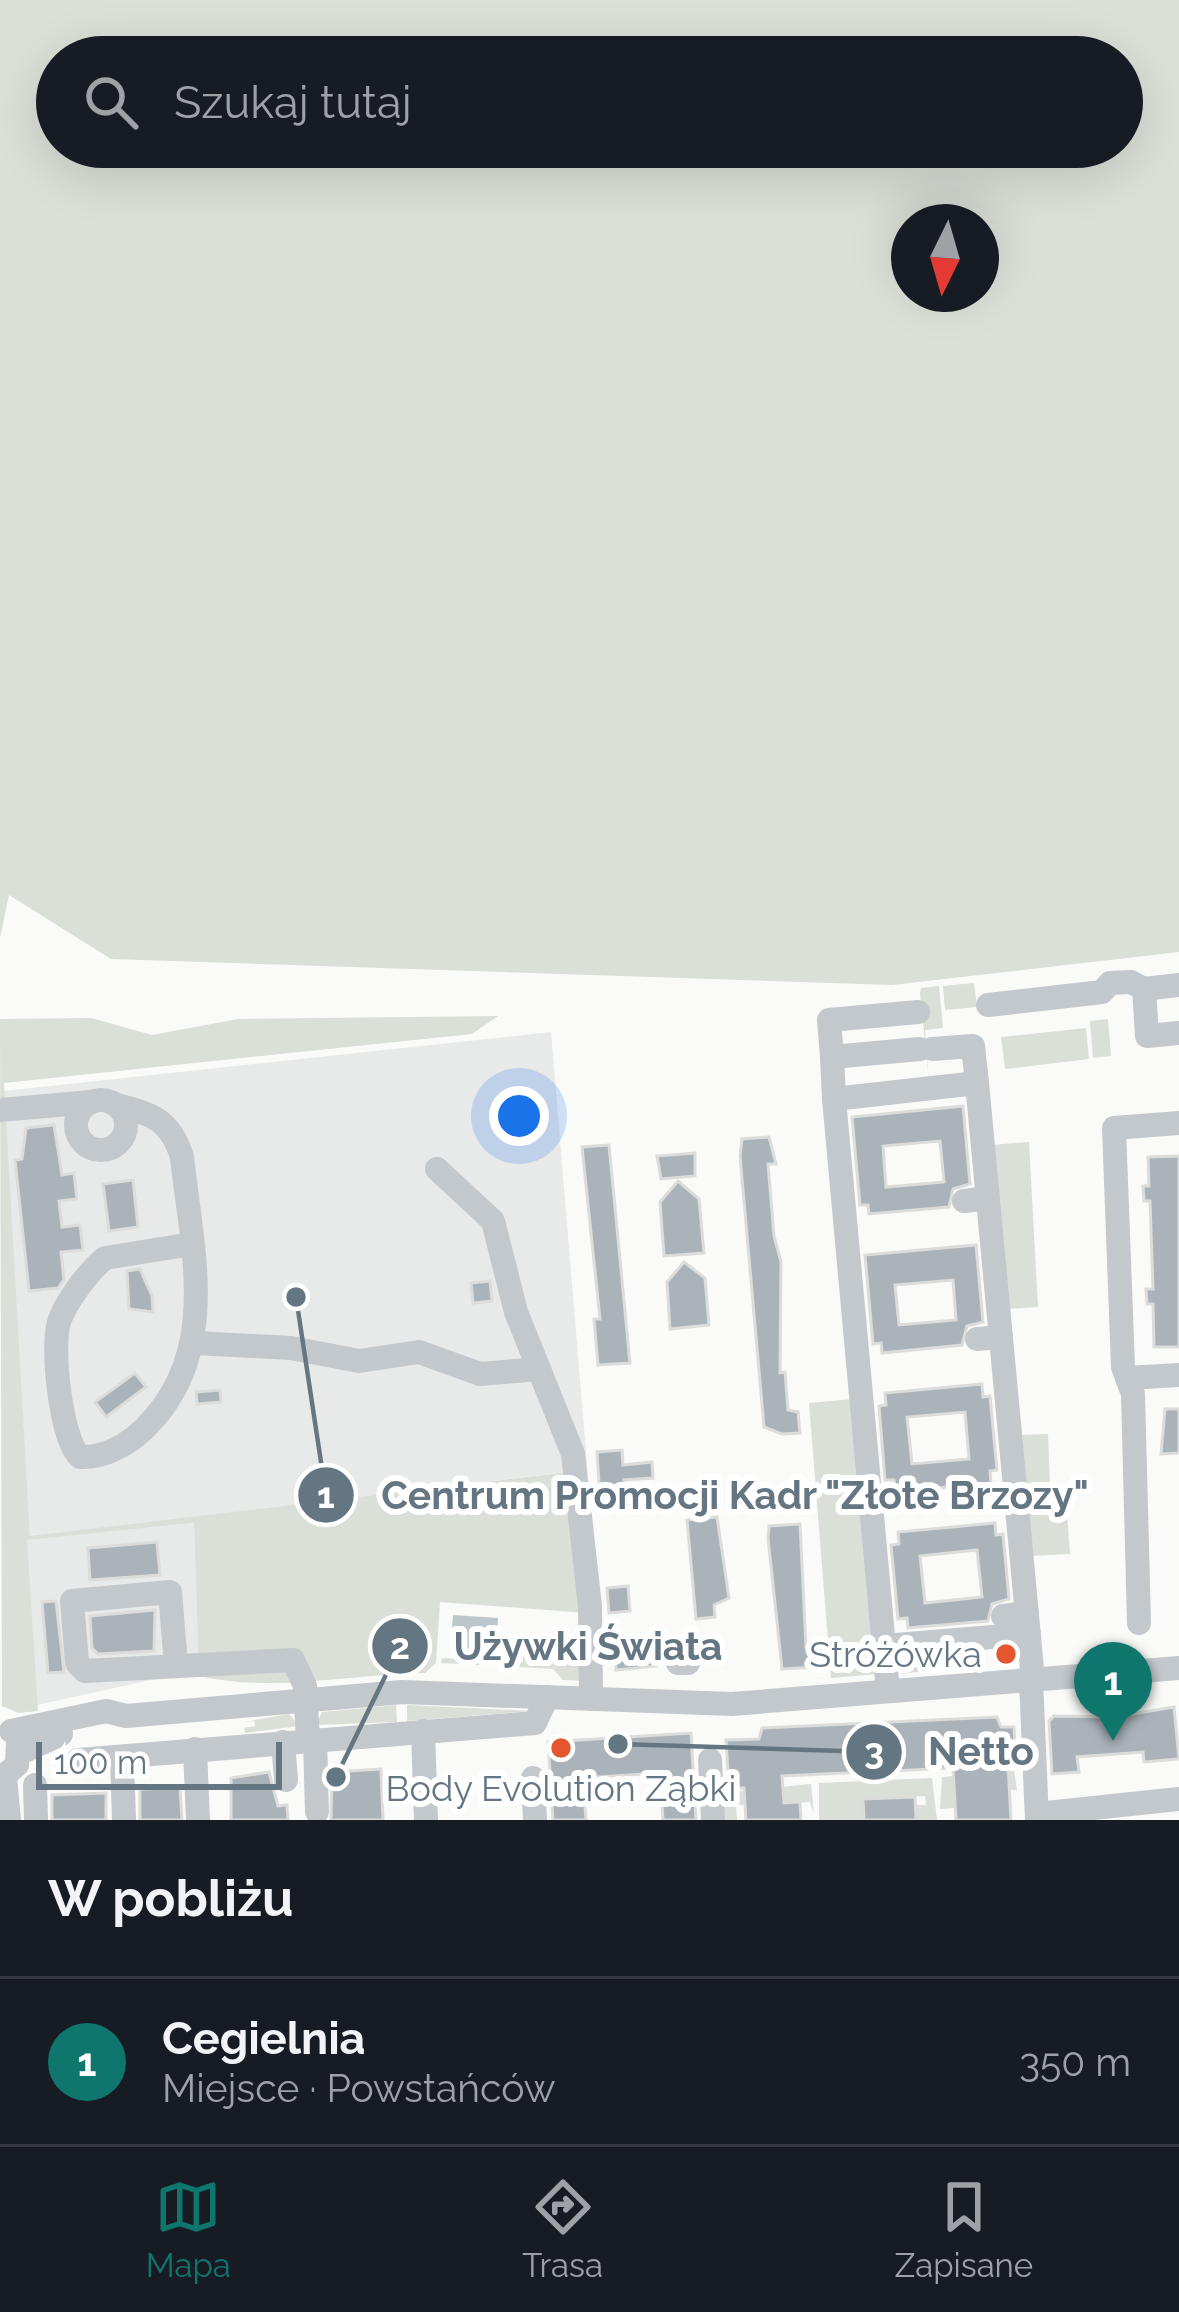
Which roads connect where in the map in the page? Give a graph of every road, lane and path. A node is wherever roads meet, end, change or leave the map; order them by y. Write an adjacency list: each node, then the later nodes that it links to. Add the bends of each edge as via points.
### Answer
1 (1179, 985): 2 (street)
2 (1144, 989): 3 (street, via 1110,983 1102,992); 5 (street, via 1147,1036)
3 (988, 1005)
4 (918, 1012): 6 (street, via 829,1020)
5 (1179, 1034)
6 (832, 1057): 7 (street, via 973,1046); 8 (street)
7 (977, 1083): 8 (street); 19 (street, via 976,1200)
8 (833, 1099): 18 (street, via 856,1211)
9 (0, 1110): 12 (street, via 103,1103 167,1124 182,1156)
10 (1179, 1123): 16 (street, via 1114,1128)
11 (437, 1169): 14 (street, via 493,1221)
12 (192, 1244): 13 (street); 13 (street, via 105,1258 61,1315 56,1337 72,1451 93,1458 135,1437 178,1386)
13 (195, 1343): 14 (street, via 358,1361 419,1352 480,1374)
14 (539, 1369): 25 (street, via 573,1454 597,1654)
15 (1179, 1375): 16 (street)
16 (1127, 1378): 17 (street)
17 (1139, 1624)
18 (891, 1632): 19 (street); 22 (street)
19 (1026, 1646): 21 (street); 22 (street); 39 (street)
20 (176, 1665): 20 (street, via 170,1592 72,1601 77,1663 85,1671); 24 (street, via 292,1660 303,1672)
21 (1179, 1668)
22 (887, 1682): 25 (street, via 732,1704 631,1692)
23 (547, 1697): 24 (street, via 401,1692); 25 (street); 26 (street, via 535,1724)
24 (306, 1700): 27 (street); 28 (street)
25 (592, 1700)
26 (424, 1731): 28 (street); 44 (street)
27 (10, 1736): 33 (street)
28 (302, 1740): 29 (street); 35 (street); 38 (street)
29 (208, 1755): 30 (street); 43 (street)
30 (122, 1756): 31 (street); 42 (street)
31 (78, 1760)
32 (710, 1760): 46 (street)
33 (2, 1778): 40 (street)
34 (533, 1778): 45 (street)
35 (286, 1780)
36 (35, 1785): 41 (street)
37 (1179, 1799): 39 (street)
38 (317, 1812)
39 (1037, 1817)
40 (9, 1820)
41 (36, 1820)
42 (124, 1820)
43 (198, 1820)
44 (427, 1820)
45 (535, 1820)
46 (713, 1820)

